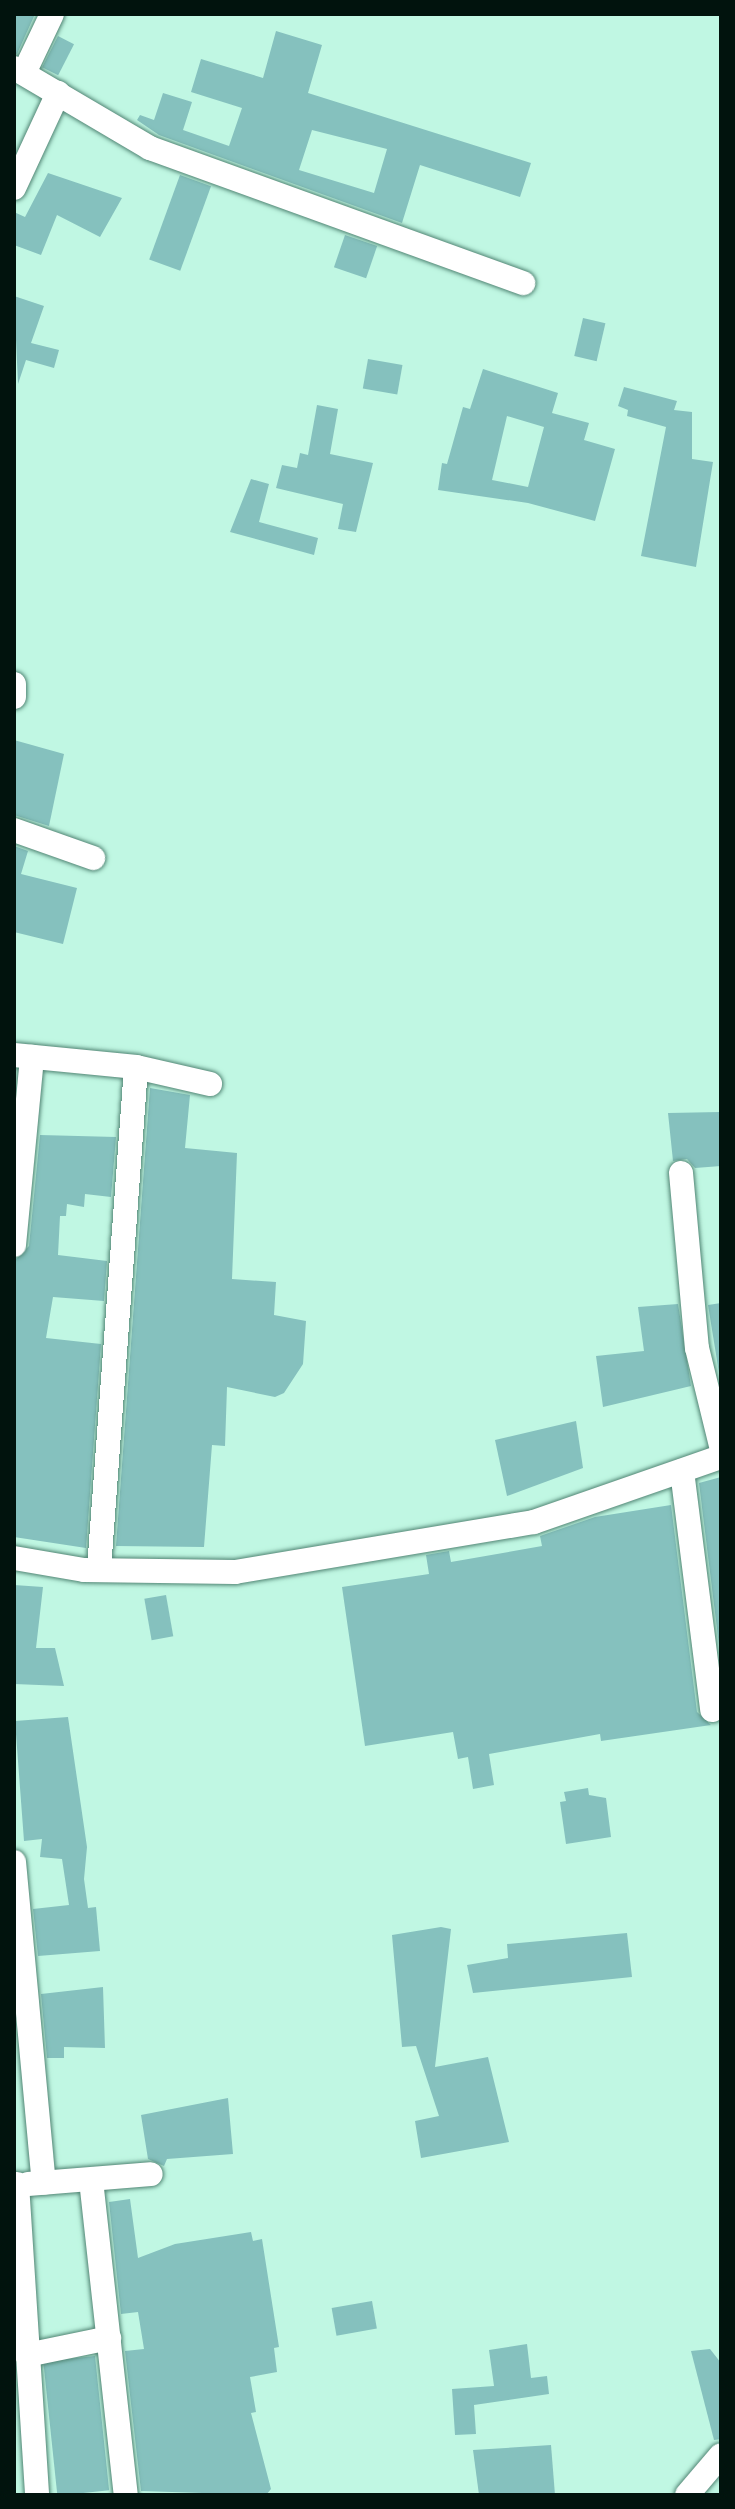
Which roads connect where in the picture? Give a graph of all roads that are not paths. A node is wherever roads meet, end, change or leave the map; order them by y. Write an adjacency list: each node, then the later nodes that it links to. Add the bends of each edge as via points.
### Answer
1 (52, 14): 2 (street)
2 (19, 71): 3 (street)
3 (58, 93): 4 (street); 5 (street, via 150,148)
4 (14, 188)
5 (523, 283)
6 (14, 684): 7 (street)
7 (14, 697)
8 (14, 830): 9 (street)
9 (93, 858)
10 (23, 1056): 11 (street); 14 (street)
11 (136, 1067): 12 (street); 19 (street)
12 (210, 1084)
13 (681, 1173): 15 (street, via 697,1348)
14 (14, 1245)
15 (721, 1446)
16 (721, 1457): 17 (street)
17 (682, 1471): 19 (street, via 534,1522 481,1531 235,1572); 20 (street)
18 (14, 1558): 19 (street)
19 (99, 1569)
20 (712, 1710)
21 (14, 1862): 24 (street)
22 (151, 2174): 23 (street)
23 (91, 2180): 24 (street); 26 (street)
24 (44, 2183): 25 (street)
25 (16, 2184): 27 (street)
26 (109, 2338): 27 (street); 30 (street)
27 (27, 2355): 29 (street)
28 (721, 2455): 31 (street)
29 (37, 2495)
30 (126, 2495)
31 (687, 2495)

